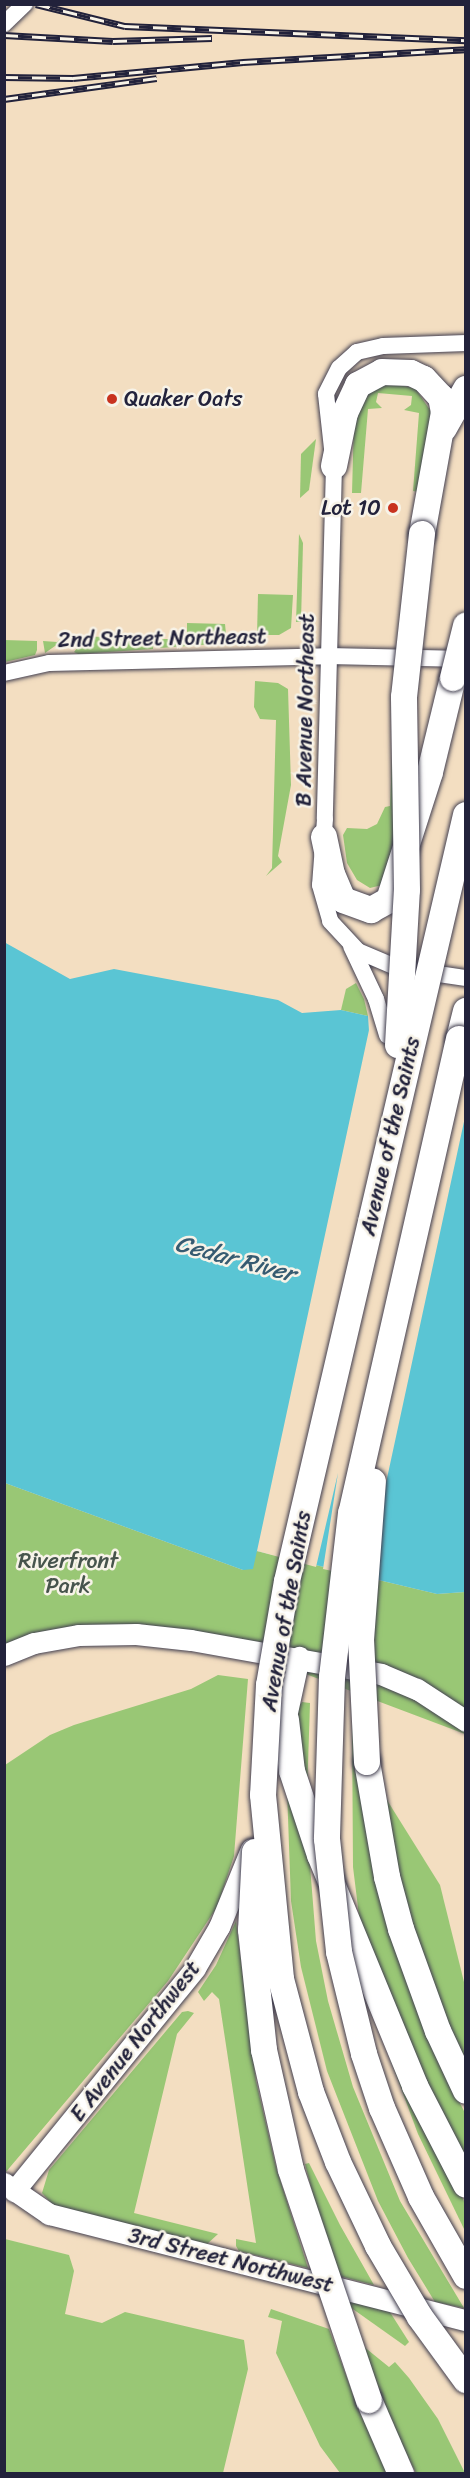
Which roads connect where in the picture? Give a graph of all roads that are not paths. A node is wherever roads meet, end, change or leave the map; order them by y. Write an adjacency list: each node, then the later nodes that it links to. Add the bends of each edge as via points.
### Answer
1 (25, 4): 2 (street)
2 (4, 24)
3 (465, 343): 4 (street)
4 (438, 347): 5 (street); 8 (street, B Avenue Northeast, via 370,348 357,352 339,368 326,394)
5 (465, 354)
6 (465, 389): 7 (highway)
7 (443, 429): 8 (highway, via 441,398 434,387 411,373 382,372 368,377 351,395); 21 (highway, bridge, via 422,534 404,698 406,937)
8 (334, 466): 10 (street, B Avenue Northeast)
9 (465, 626): 13 (highway, bridge)
10 (328, 656): 11 (street, 2nd Street Northeast); 12 (street, 2nd Street Northeast, via 49,663); 15 (street, B Avenue Northeast)
11 (465, 659)
12 (4, 673)
13 (430, 772): 15 (highway, via 397,882 389,900 380,907 359,908 343,900 332,874); 17 (highway)
14 (465, 815): 21 (highway, Avenue of the Saints, bridge)
15 (324, 837): 16 (street, B Avenue Northeast, via 320,898 330,921)
16 (351, 945): 17 (street, B Avenue Northeast); 20 (street, B Avenue Northeast, via 376,999)
17 (398, 968): 18 (street, B Avenue Northeast)
18 (465, 978)
19 (465, 1011): 22 (highway, Avenue of the Saints, bridge)
20 (387, 1035)
21 (390, 1135): 27 (highway, Avenue of the Saints, bridge, via 287,1581 269,1685)
22 (384, 1361): 28 (highway, bridge, via 362,1599 367,1762 387,1877 401,1929 438,2031); 31 (highway, Avenue of the Saints, bridge, via 351,1514 336,1634 327,1776 333,1910 348,1997 382,2108 421,2197)
23 (4, 1655): 24 (main road, via 34,1643 79,1635 136,1634)
24 (299, 1657): 25 (main road, E Avenue Northwest); 26 (main road, via 400,1681)
25 (286, 1720): 29 (highway, via 292,1771 320,1855 414,2086); 30 (main road, E Avenue Northwest, via 248,1858 208,1947 170,2002)
26 (465, 1720)
27 (263, 1795): 33 (highway, Avenue of the Saints, bridge, via 281,1979 314,2101 378,2246 420,2317); 34 (highway, bridge, via 250,1900 264,2050 291,2170 369,2400)
28 (465, 2091)
29 (465, 2185)
30 (8, 2192): 32 (main road, 3rd Street Northwest, via 49,2214)
31 (465, 2276)
32 (465, 2320)
33 (465, 2379)
34 (401, 2474)

